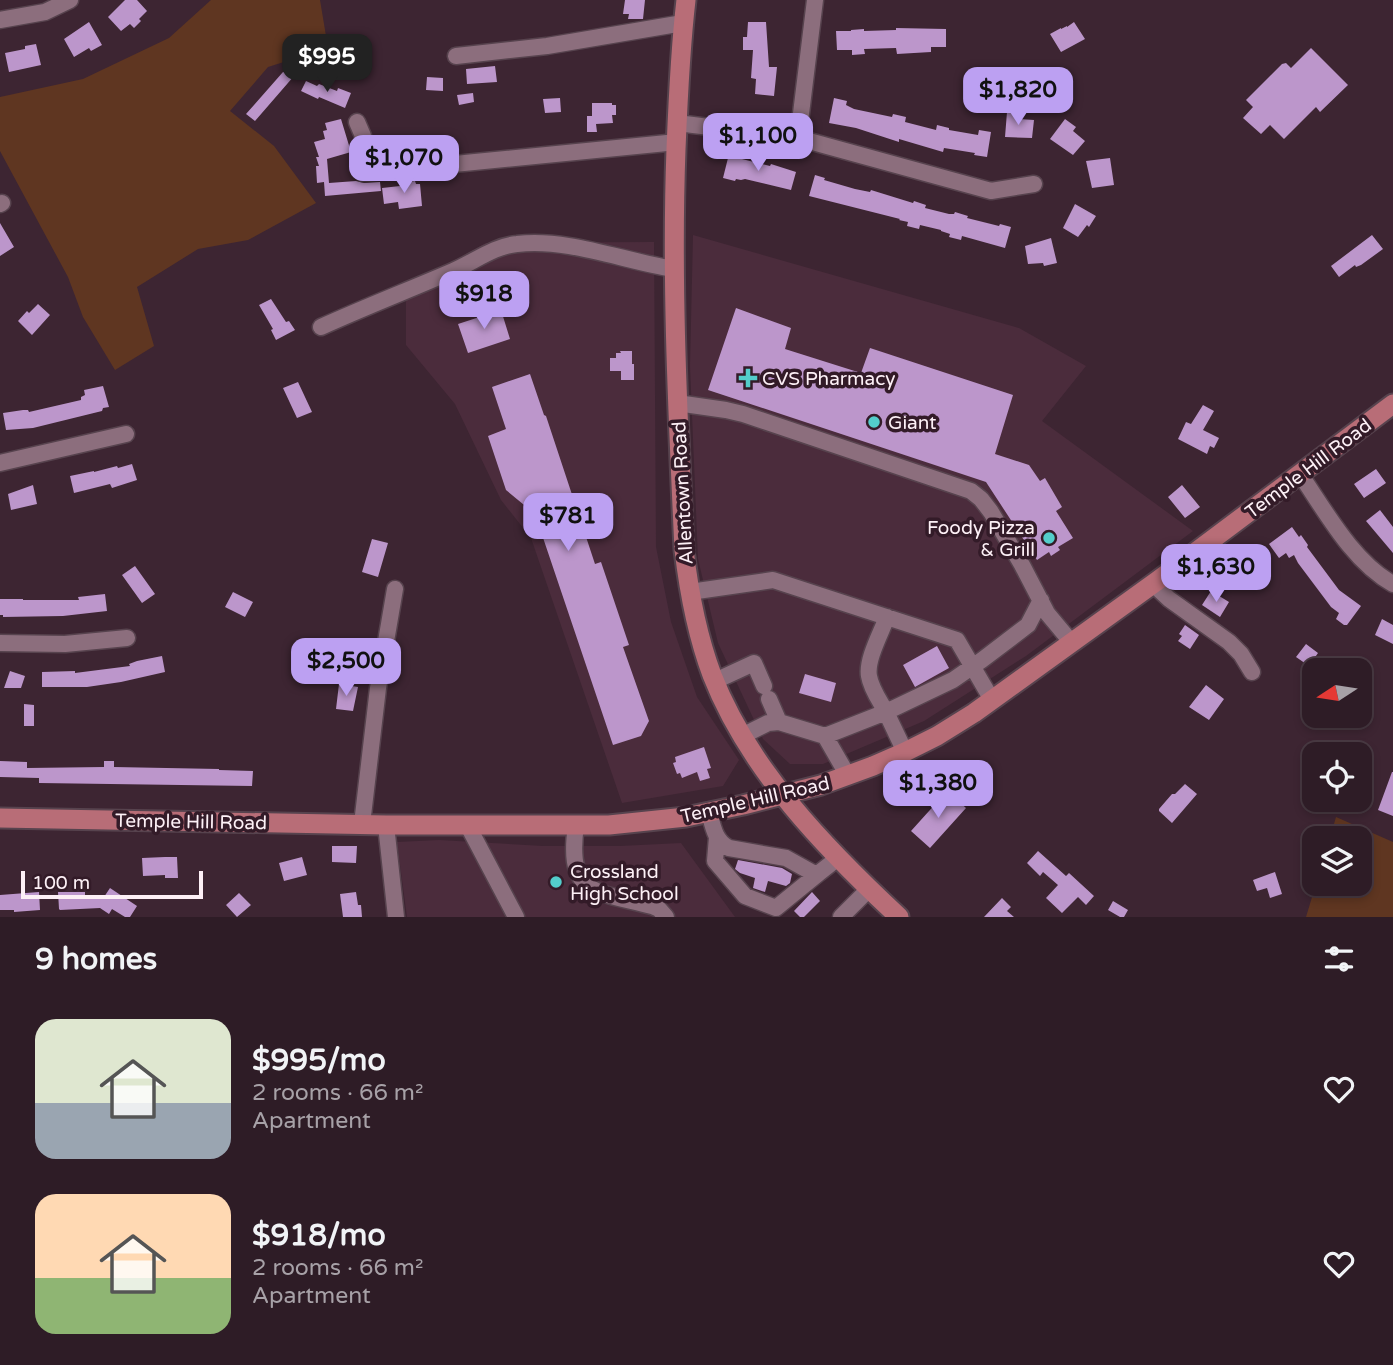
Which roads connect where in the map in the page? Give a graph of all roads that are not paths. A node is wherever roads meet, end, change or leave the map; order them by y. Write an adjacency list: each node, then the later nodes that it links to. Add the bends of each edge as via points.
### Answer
1 (70, 0): 4 (street, via 45,12)
2 (686, 0): 5 (main road, Allentown Road)
3 (814, 0): 9 (street)
4 (0, 20)
5 (684, 23): 6 (street); 8 (main road, Allentown Road)
6 (456, 56)
7 (357, 122): 8 (street, via 363,136 363,173)
8 (677, 133): 9 (street); 11 (main road, Allentown Road)
9 (798, 138): 10 (street, via 991,191)
10 (1034, 184)
11 (674, 270): 12 (street, via 572,247 516,244); 13 (main road, Allentown Road)
12 (321, 327)
13 (677, 403): 21 (main road, Allentown Road); 22 (street, via 743,414 971,491 991,512)
14 (1393, 404): 17 (main road, Temple Hill Road)
15 (126, 434): 16 (street)
16 (0, 463)
17 (1300, 474): 18 (main road, Temple Hill Road); 19 (street, via 1350,545 1380,577)
18 (1153, 584): 26 (main road, Temple Hill Road); 28 (street, via 1229,642)
19 (1393, 584)
20 (395, 589): 40 (street)
21 (690, 592): 23 (street, via 773,580); 29 (main road, Allentown Road)
22 (1041, 600): 26 (street); 27 (street, via 1028,625)
23 (887, 617): 27 (street, via 957,640); 31 (street, via 869,663 872,685)
24 (127, 638): 25 (street, via 65,644)
25 (0, 643)
26 (1072, 643): 30 (main road, Temple Hill Road)
27 (973, 666): 30 (street); 31 (street)
28 (1252, 672)
29 (715, 681): 32 (street, via 754,663); 33 (main road, Allentown Road)
30 (992, 700): 35 (main road, Temple Hill Road)
31 (886, 712): 34 (street); 35 (street)
32 (779, 722): 33 (street); 34 (street)
33 (741, 736): 37 (main road, Allentown Road)
34 (825, 736): 36 (street)
35 (905, 752): 36 (main road, Temple Hill Road)
36 (848, 776): 37 (main road, Temple Hill Road)
37 (784, 795): 38 (main road, Temple Hill Road); 45 (main road, Allentown Road)
38 (709, 812): 43 (main road, Temple Hill Road, via 643,822); 44 (street)
39 (0, 818): 40 (main road, Temple Hill Road)
40 (362, 824): 42 (main road, Temple Hill Road)
41 (467, 824): 42 (main road, Temple Hill Road); 43 (main road, Temple Hill Road); 49 (street)
42 (386, 825): 48 (street)
43 (576, 825): 50 (street, via 574,860 584,884 597,892 652,906)
44 (717, 837): 46 (street, via 729,848 786,859); 46 (street, via 715,861 745,896 776,908)
45 (838, 858): 46 (street); 47 (main road, Allentown Road)
46 (818, 873)
47 (869, 889): 51 (street); 52 (main road, Allentown Road)
48 (396, 917)
49 (516, 917)
50 (666, 917)
51 (841, 917)
52 (899, 917)

